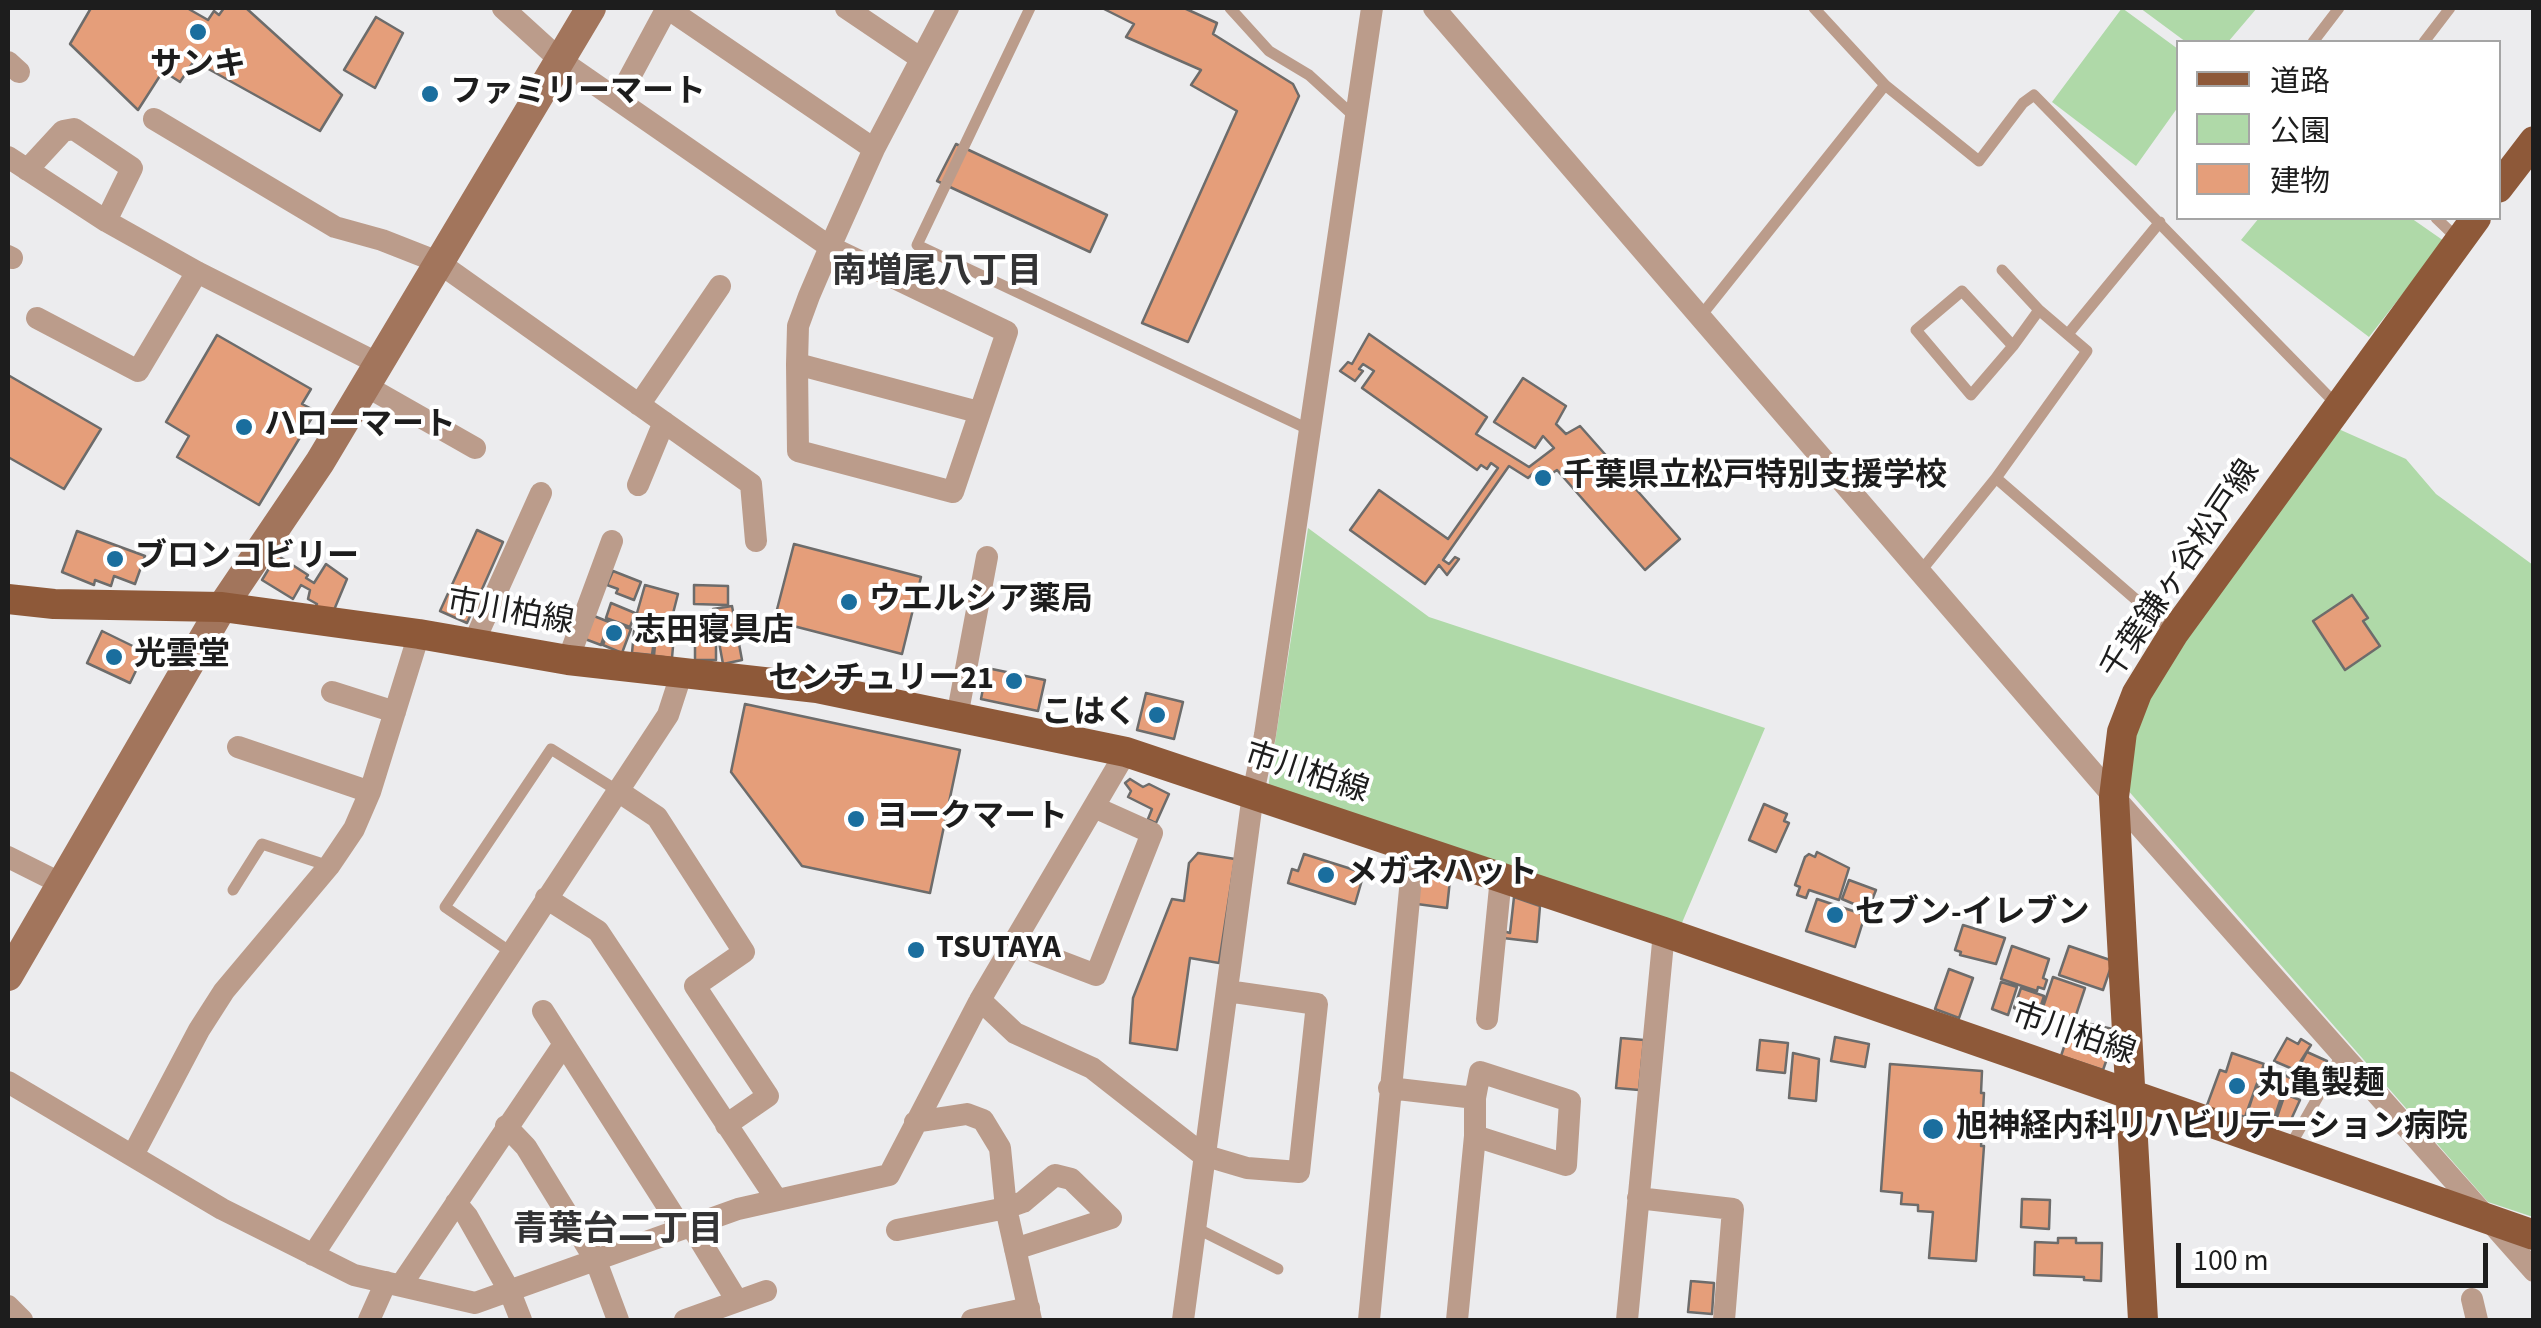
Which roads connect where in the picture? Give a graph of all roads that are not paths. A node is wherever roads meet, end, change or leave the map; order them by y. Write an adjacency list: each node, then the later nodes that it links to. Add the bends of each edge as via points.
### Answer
1 (503, 8): 16 (street)
2 (590, 8): 16 (street)
3 (667, 8): 18 (street); 22 (street)
4 (846, 8): 15 (street)
5 (948, 8): 15 (street)
6 (1030, 8): 45 (lane, via 917,245)
7 (1230, 8): 19 (lane, via 1269,51 1309,74)
8 (1372, 8): 19 (street)
9 (1814, 8): 17 (lane)
10 (2339, 8): 13 (lane)
11 (2450, 8): 14 (lane)
12 (1440, 10): 35 (street)
13 (2315, 40)
14 (2426, 40)
15 (920, 58): 22 (street)
16 (560, 60): 18 (street); 30 (street)
17 (1885, 85): 27 (lane, via 1979,162 2034,95); 35 (lane)
18 (618, 99): 29 (street)
19 (1355, 117): 45 (street)
20 (154, 119): 30 (street, via 335,226)
21 (2534, 142): 24 (main road)
22 (874, 149): 29 (street)
23 (17, 163): 26 (street); 26 (street, via 74,129 132,168)
24 (2501, 184)
25 (2442, 220): 28 (lane)
26 (106, 221): 32 (street)
27 (2160, 222): 37 (lane); 42 (lane)
28 (2468, 229): 42 (main road, 千葉鎌ヶ谷松戸線)
29 (830, 247): 39 (street, via 798,326); 43 (street, via 1007,332)
30 (438, 262): 40 (street); 41 (street)
31 (2002, 270): 34 (lane)
32 (197, 272): 36 (street, via 138,371); 40 (street)
33 (720, 286): 41 (street)
34 (2039, 310): 37 (lane); 38 (lane)
35 (1700, 316): 53 (street)
36 (37, 318)
37 (2068, 334): 47 (lane, via 2088,351)
38 (2013, 346): 38 (lane, via 1971,395 1916,330 1962,291)
39 (797, 364): 43 (street); 43 (street, via 798,451 952,492)
40 (372, 375): 46 (street); 55 (street)
41 (639, 405): 44 (street)
42 (2337, 406): 56 (main road, 千葉鎌ヶ谷松戸線)
43 (978, 412)
44 (664, 422): 48 (street); 51 (street, via 751,484)
45 (1308, 429): 68 (street)
46 (475, 448)
47 (1996, 478): 53 (lane); 56 (lane)
48 (638, 485)
49 (541, 493): 58 (street)
50 (612, 541): 59 (street)
51 (756, 541)
52 (987, 557): 63 (street)
53 (1920, 572): 69 (street)
54 (8, 598): 55 (main road, 市川柏線)
55 (222, 607): 57 (main road, 市川柏線); 75 (street)
56 (2174, 633): 69 (main road, 千葉鎌ヶ谷松戸線, via 2122,732)
57 (420, 634): 58 (main road, 市川柏線); 62 (street)
58 (474, 642): 59 (main road, 市川柏線)
59 (568, 660): 60 (main road, 市川柏線)
60 (682, 675): 63 (main road, 市川柏線, via 817,688); 66 (street, via 668,715)
61 (332, 692): 62 (street)
62 (395, 712): 67 (street)
63 (957, 717): 65 (main road, 市川柏線)
64 (238, 746): 67 (street)
65 (1126, 752): 68 (main road, 市川柏線); 70 (street)
66 (618, 791): 77 (street); 80 (lane, via 551,749 445,907); 93 (street, via 657,817 744,952 695,986 768,1096)
67 (370, 792): 73 (street)
68 (1253, 794): 71 (main road, 市川柏線); 82 (street)
69 (2114, 797): 87 (street); 90 (main road, 千葉鎌ヶ谷松戸線)
70 (1094, 807): 79 (street); 79 (street, via 1152,832 1096,975)
71 (1414, 847): 74 (main road, 市川柏線); 89 (street)
72 (8, 857): 75 (street)
73 (329, 866): 76 (lane, via 262,844); 97 (street, via 224,991)
74 (1501, 878): 78 (main road, 市川柏線); 85 (street)
75 (60, 884): 81 (street)
76 (233, 890)
77 (546, 898): 80 (street); 93 (street, via 598,931)
78 (1664, 932): 90 (main road, 市川柏線); 99 (street)
79 (1015, 944): 83 (street)
80 (512, 953): 109 (street)
81 (8, 976)
82 (1227, 990): 98 (street); 98 (street, via 1317,1004 1298,1172 1247,1168)
83 (980, 1000): 92 (street); 98 (street, via 1015,1032 1092,1068)
84 (542, 1011): 86 (street)
85 (1487, 1018)
86 (564, 1044): 94 (street); 104 (street)
87 (2341, 1056): 96 (lane); 103 (street)
88 (8, 1082): 97 (street)
89 (1389, 1088): 91 (street); 126 (street)
90 (2132, 1093): 96 (main road, 市川柏線); 130 (main road, 千葉鎌ヶ谷松戸線)
91 (1475, 1098): 95 (street); 95 (street, via 1480,1072 1570,1101 1566,1165)
92 (916, 1122): 100 (street, via 889,1174); 102 (street, via 967,1114 983,1120 1000,1148)
93 (726, 1125): 100 (street)
94 (506, 1126): 101 (street); 110 (street)
95 (1475, 1136): 127 (street)
96 (2288, 1149): 103 (main road, 市川柏線)
97 (133, 1155): 109 (street)
98 (1203, 1155): 105 (street)
99 (1638, 1198): 128 (street); 129 (street, via 1733,1209)
100 (777, 1200): 104 (street)
101 (456, 1203): 113 (street); 115 (street)
102 (1006, 1208): 106 (street); 108 (street); 108 (street, via 1055,1175 1070,1178 1111,1218)
103 (2482, 1218): 107 (main road, 市川柏線); 112 (street)
104 (686, 1227): 110 (street); 116 (street)
105 (1196, 1228): 111 (lane); 125 (street)
106 (897, 1230)
107 (2534, 1235)
108 (1015, 1250): 118 (street)
109 (313, 1254): 113 (street, via 354,1276)
110 (596, 1261): 115 (street); 122 (street)
111 (1278, 1269)
112 (2534, 1271)
113 (394, 1284): 115 (street, via 475,1303); 120 (street)
114 (766, 1291): 116 (street)
115 (510, 1292): 121 (street)
116 (736, 1299): 123 (street)
117 (8, 1306): 119 (street)
118 (1030, 1314): 124 (street)
119 (22, 1320)
120 (369, 1320)
121 (521, 1320)
122 (618, 1320)
123 (685, 1320)
124 (972, 1320)
125 (1183, 1320)
126 (1370, 1320)
127 (1457, 1320)
128 (1627, 1320)
129 (1724, 1320)
130 (2143, 1320)

